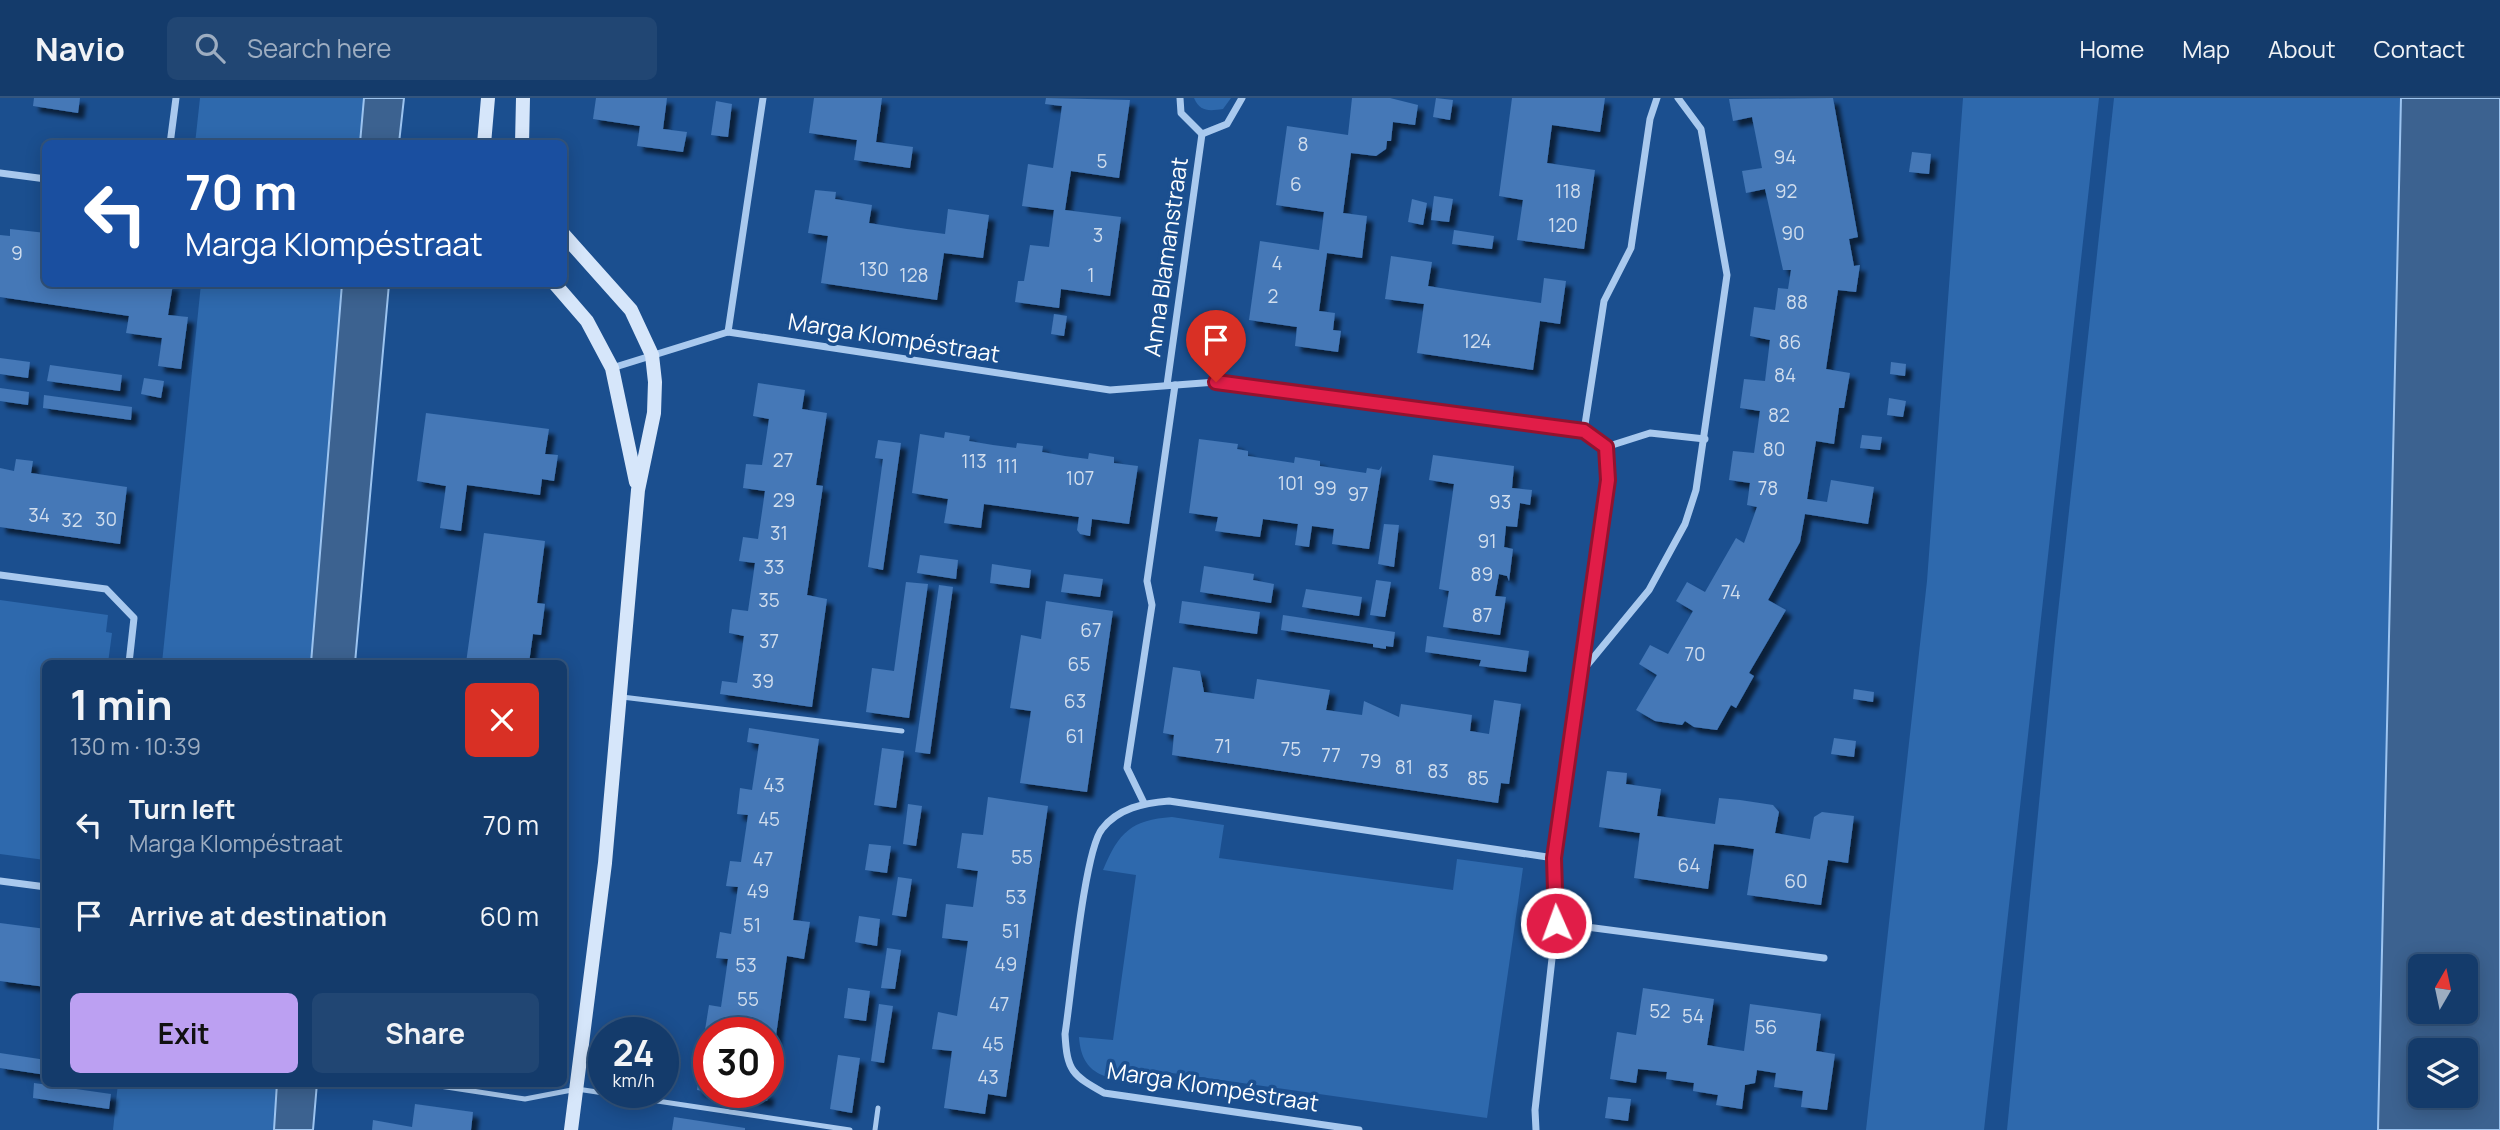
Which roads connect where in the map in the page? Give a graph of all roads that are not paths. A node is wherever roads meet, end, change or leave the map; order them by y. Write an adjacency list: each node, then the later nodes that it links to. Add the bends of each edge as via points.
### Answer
1 (176, 98): 10 (street)
2 (488, 98): 11 (street)
3 (523, 98): 12 (street)
4 (763, 98): 17 (street)
5 (1180, 98): 9 (street, Anna Blamanstraat, via 1181,113)
6 (1242, 98): 9 (street, Anna Blamanstraat, via 1227,124)
7 (1657, 98): 21 (street, via 1631,248 1604,301)
8 (1678, 98): 22 (street, via 1701,129 1727,275)
9 (1202, 134): 20 (street, Anna Blamanstraat)
10 (171, 140)
11 (484, 140)
12 (522, 140)
13 (0, 173): 14 (street)
14 (42, 178)
15 (567, 238): 18 (street, via 631,310)
16 (558, 287): 19 (street, via 587,321)
17 (728, 332): 18 (street, Marga Klompéstraat); 20 (street, Marga Klompéstraat, via 1110,390)
18 (652, 355): 19 (street, Marga Klompéstraat); 24 (street, via 654,413)
19 (612, 368): 24 (street)
20 (1171, 385): 21 (street, Marga Klompéstraat, via 1216,382); 30 (street, via 1147,581 1152,605 1127,768)
21 (1584, 431): 23 (street, Marga Klompéstraat)
22 (1705, 439): 23 (street, via 1650,433); 27 (street, via 1685,524 1649,590)
23 (1606, 447): 27 (street, via 1608,480)
24 (638, 491): 28 (street)
25 (0, 575): 26 (street, via 107,589 134,618)
26 (129, 660)
27 (1579, 676): 31 (street)
28 (619, 696): 29 (lane); 37 (street, via 605,863)
29 (902, 730)
30 (1144, 803): 31 (street, Marga Klompéstraat, via 1169,801); 42 (street, Marga Klompéstraat, via 1117,815 1100,830 1089,863 1065,1034 1066,1062 1077,1078 1104,1093)
31 (1554, 858): 34 (street)
32 (0, 881): 33 (street)
33 (42, 886)
34 (1556, 923): 35 (street); 43 (street)
35 (1824, 958)
36 (446, 1087): 37 (lane, via 525,1099)
37 (576, 1089): 39 (street); 40 (lane)
38 (878, 1108): 41 (lane)
39 (571, 1130)
40 (850, 1130)
41 (875, 1130)
42 (1359, 1130)
43 (1536, 1130)

